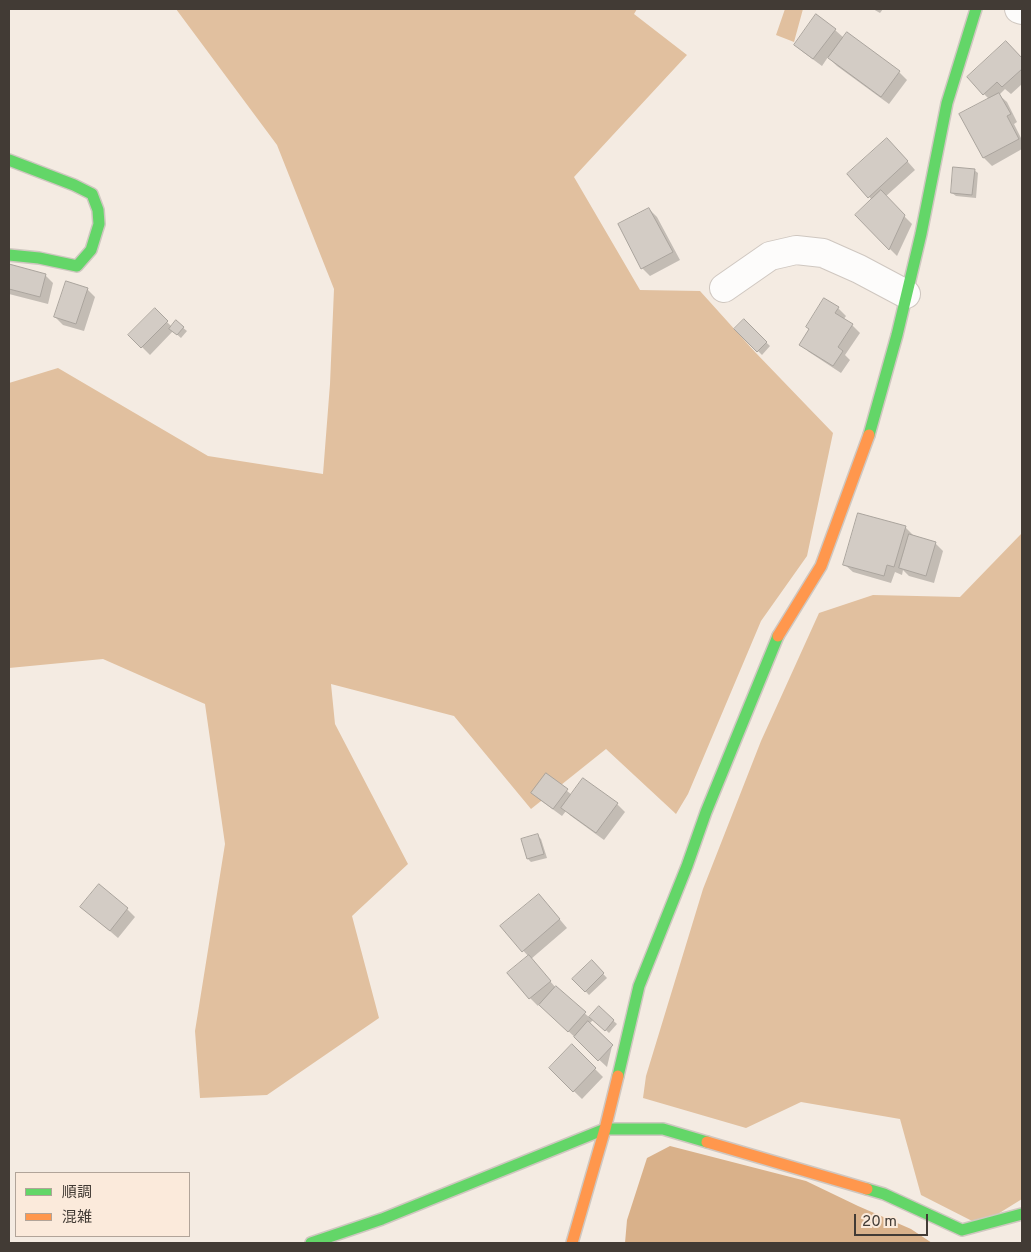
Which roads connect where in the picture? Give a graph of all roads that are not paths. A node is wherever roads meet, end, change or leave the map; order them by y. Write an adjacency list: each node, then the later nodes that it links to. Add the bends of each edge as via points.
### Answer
1 (976, 9): 5 (street, via 946,104)
2 (9, 160): 3 (street, via 92,194 99,224 91,250 77,266)
3 (9, 255)
4 (724, 288): 5 (street, via 770,256 796,250 823,253)
5 (906, 294): 6 (street, via 869,434 821,566 776,638 639,986)
6 (605, 1129): 7 (street, via 663,1129 884,1194 962,1230); 8 (street, via 382,1219); 9 (street)
7 (1022, 1214)
8 (311, 1243)
9 (572, 1243)

